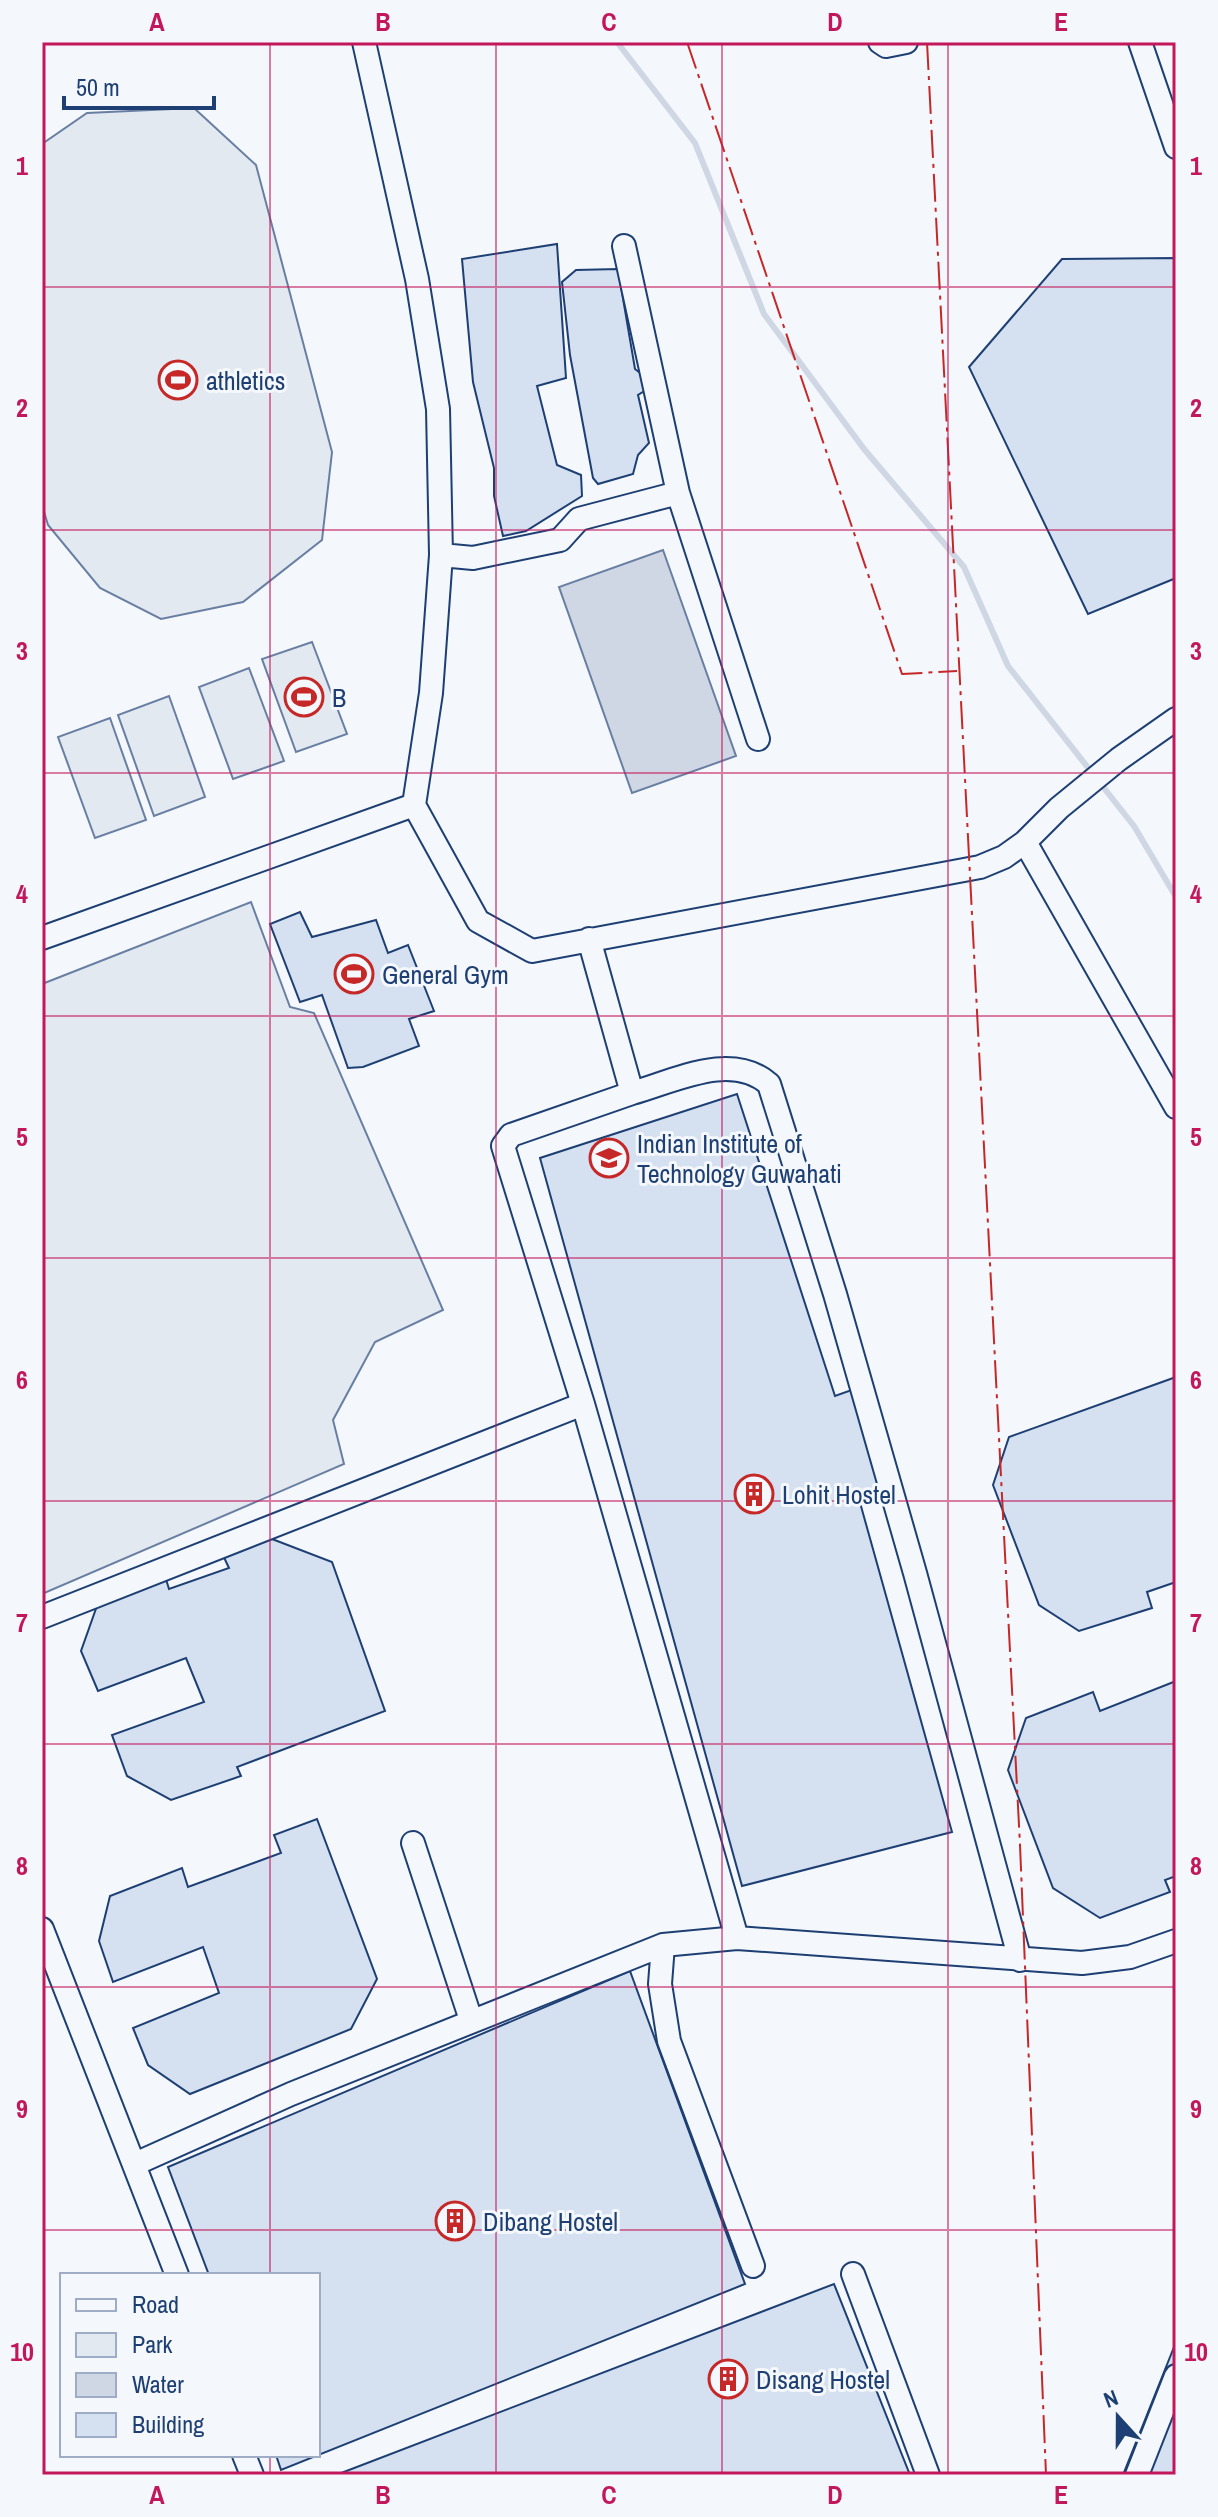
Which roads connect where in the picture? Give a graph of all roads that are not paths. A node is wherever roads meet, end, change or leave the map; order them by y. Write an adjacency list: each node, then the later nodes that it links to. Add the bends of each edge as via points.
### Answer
1 (364, 42): 8 (street, via 417,279 438,409)
2 (880, 42): 3 (street)
3 (906, 42)
4 (1140, 42): 5 (street)
5 (1176, 147)
6 (624, 246): 7 (street)
7 (678, 493): 8 (street, via 579,519 560,540 473,558); 10 (street)
8 (441, 555): 11 (street, via 431,693)
9 (1176, 719): 12 (street, via 1119,759)
10 (758, 739)
11 (414, 805): 13 (street); 14 (street, via 478,921 532,951)
12 (1025, 842): 14 (street, via 980,867); 16 (street)
13 (42, 938)
14 (589, 939): 15 (street)
15 (632, 1093): 17 (street, via 511,1135 503,1146); 24 (street, via 723,1068 756,1072 769,1084 894,1500)
16 (1176, 1107)
17 (583, 1404): 18 (street); 21 (street)
18 (42, 1617)
19 (413, 1843): 25 (street)
20 (42, 1929): 26 (street)
21 (737, 1938): 23 (street); 24 (street)
22 (1176, 1941): 24 (street, via 1109,1961)
23 (663, 1945): 25 (street); 27 (street, via 660,1984 669,2041)
24 (1020, 1960)
25 (471, 2020): 26 (street)
26 (135, 2164): 28 (street)
27 (753, 2266)
28 (176, 2273)
29 (853, 2274): 31 (street)
30 (1176, 2376): 32 (street)
31 (928, 2475)
32 (1137, 2475)

